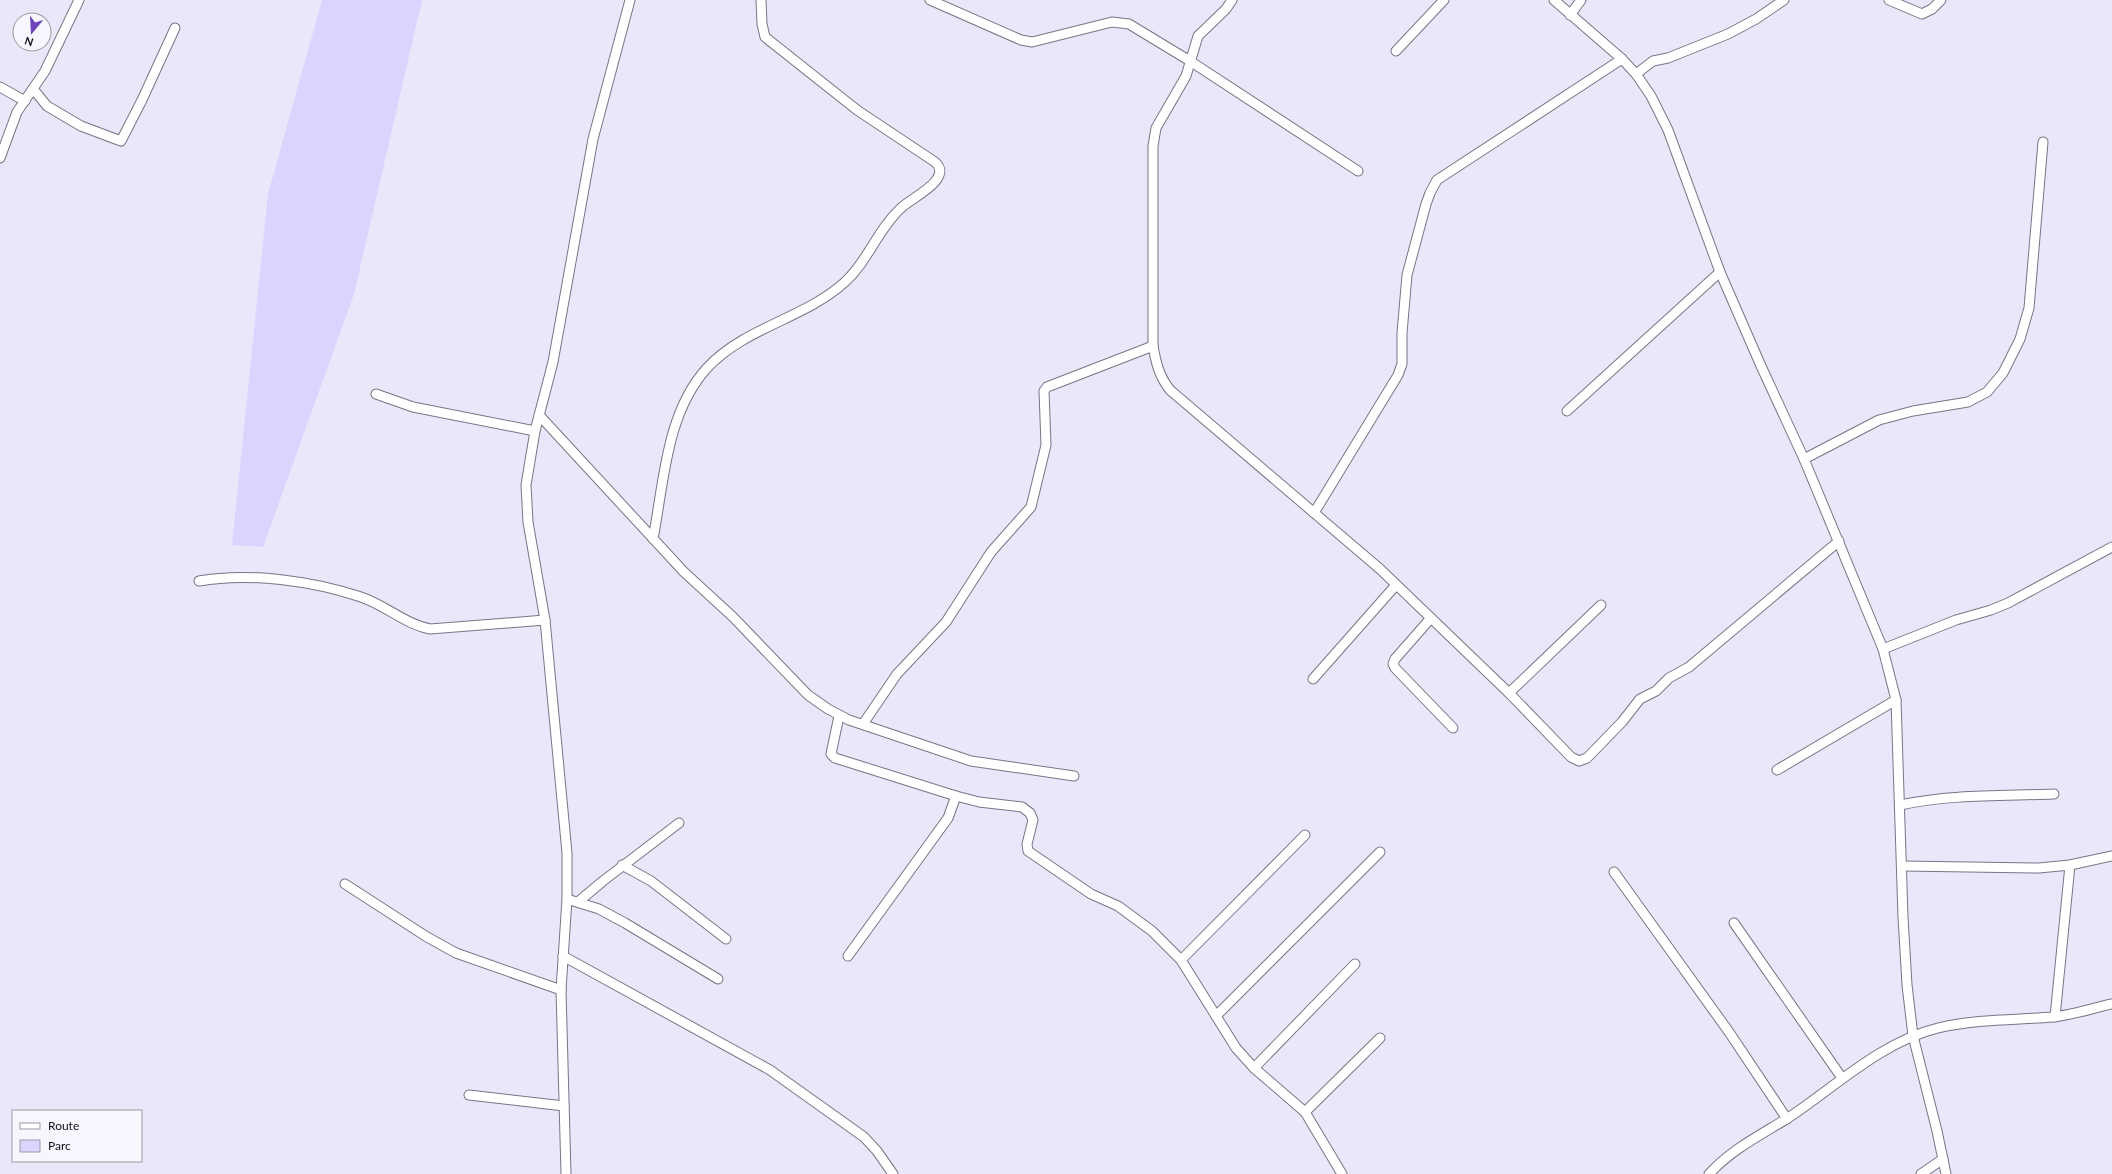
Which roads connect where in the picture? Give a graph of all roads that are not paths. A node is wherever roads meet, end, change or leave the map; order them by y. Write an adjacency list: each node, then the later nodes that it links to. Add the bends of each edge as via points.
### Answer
1 (79, 0): 19 (street)
2 (630, 0): 28 (street, via 593,139 553,362)
3 (761, 0): 32 (street, via 765,37 857,110 935,162 940,166 941,172 934,183 902,206 890,219 860,265 845,282 828,294 735,344 707,368 680,410 671,440)
4 (930, 0): 16 (street, via 1021,40 1032,42 1112,22 1129,24)
5 (1232, 0): 16 (street, via 1198,36)
6 (1444, 0): 14 (street)
7 (1554, 0): 12 (street)
8 (1581, 0): 12 (street)
9 (1784, 0): 17 (street, via 1728,34 1668,58 1653,61)
10 (1889, 0): 11 (street, via 1922,14 1932,9)
11 (1940, 0)
12 (1570, 15): 15 (street)
13 (175, 28): 19 (street, via 121,141 81,126 47,106)
14 (1396, 51)
15 (1622, 59): 17 (street); 31 (street, via 1437,180 1426,204 1407,275 1402,364 1398,375)
16 (1190, 61): 23 (street); 25 (street, via 1183,82 1156,128 1153,146)
17 (1636, 74): 24 (street, via 1651,96 1668,130)
18 (0, 87): 20 (street)
19 (34, 90): 20 (street)
20 (25, 101): 22 (street, via 17,112)
21 (2043, 142): 30 (street, via 2029,308 2020,339 2003,373 1987,392 1968,402 1913,411 1879,420)
22 (0, 158)
23 (1358, 171)
24 (1720, 272): 27 (street); 30 (street)
25 (1153, 346): 31 (street, via 1161,379 1170,390); 45 (street, via 1047,387 1044,391 1046,445 1030,507 990,552 946,622 897,674)
26 (376, 394): 29 (street, via 413,407)
27 (1567, 411)
28 (539, 415): 29 (street); 32 (street)
29 (535, 431): 39 (street, via 526,492 528,522)
30 (1804, 459): 33 (street)
31 (1314, 513): 36 (street)
32 (653, 539): 44 (street, via 808,695)
33 (1839, 541): 40 (street); 42 (street, via 1689,667 1669,678 1656,691 1640,699 1587,758 1579,761 1572,757)
34 (2112, 547): 40 (street, via 2008,603 1956,620)
35 (199, 581): 39 (street, via 261,577 302,583 361,597 419,627 430,629)
36 (1396, 584): 38 (street); 41 (street)
37 (1601, 605): 42 (street)
38 (1431, 618): 42 (street); 46 (street, via 1393,664 1394,668)
39 (545, 620): 61 (street, via 565,813)
40 (1883, 649): 43 (street)
41 (1313, 679)
42 (1509, 693)
43 (1896, 700): 47 (street); 51 (street)
44 (839, 716): 45 (street); 50 (street, via 831,748 831,754 835,758)
45 (863, 724): 48 (street, via 972,761)
46 (1453, 728)
47 (1777, 770)
48 (1074, 776)
49 (2054, 794): 51 (street, via 1953,797)
50 (956, 796): 66 (street, via 948,818); 67 (street, via 978,802 1022,807 1030,813 1033,820 1027,844 1032,855 1091,894 1118,906 1152,931)
51 (1900, 805): 58 (street)
52 (679, 823): 56 (street)
53 (1306, 835): 67 (street)
54 (1380, 852): 72 (street)
55 (2112, 856): 57 (street)
56 (622, 865): 62 (street); 64 (street, via 650,881)
57 (2070, 865): 58 (street, via 2039,868); 73 (street)
58 (1903, 866): 74 (street, via 1906,955)
59 (1614, 872): 81 (street, via 1729,1032)
60 (345, 884): 70 (street, via 426,937 456,953)
61 (567, 899): 62 (street); 65 (street)
62 (578, 902): 69 (street, via 625,923)
63 (1734, 924): 77 (street)
64 (726, 939)
65 (563, 956): 70 (street); 84 (street, via 770,1070 864,1137)
66 (848, 956)
67 (1182, 960): 72 (street)
68 (1355, 964): 76 (street)
69 (718, 979)
70 (561, 990): 79 (street)
71 (2112, 1004): 73 (street)
72 (1216, 1016): 76 (street, via 1229,1038)
73 (2055, 1016): 74 (street, via 1976,1021 1937,1028)
74 (1913, 1036): 77 (street); 82 (street)
75 (1380, 1038): 80 (street)
76 (1254, 1068): 80 (street)
77 (1842, 1078): 81 (street)
78 (469, 1095): 79 (street)
79 (564, 1106): 83 (street)
80 (1304, 1112): 85 (street)
81 (1787, 1118): 86 (street, via 1733,1152)
82 (1943, 1159): 87 (street); 88 (street)
83 (566, 1174)
84 (893, 1174)
85 (1342, 1174)
86 (1709, 1174)
87 (1920, 1174)
88 (1946, 1174)

